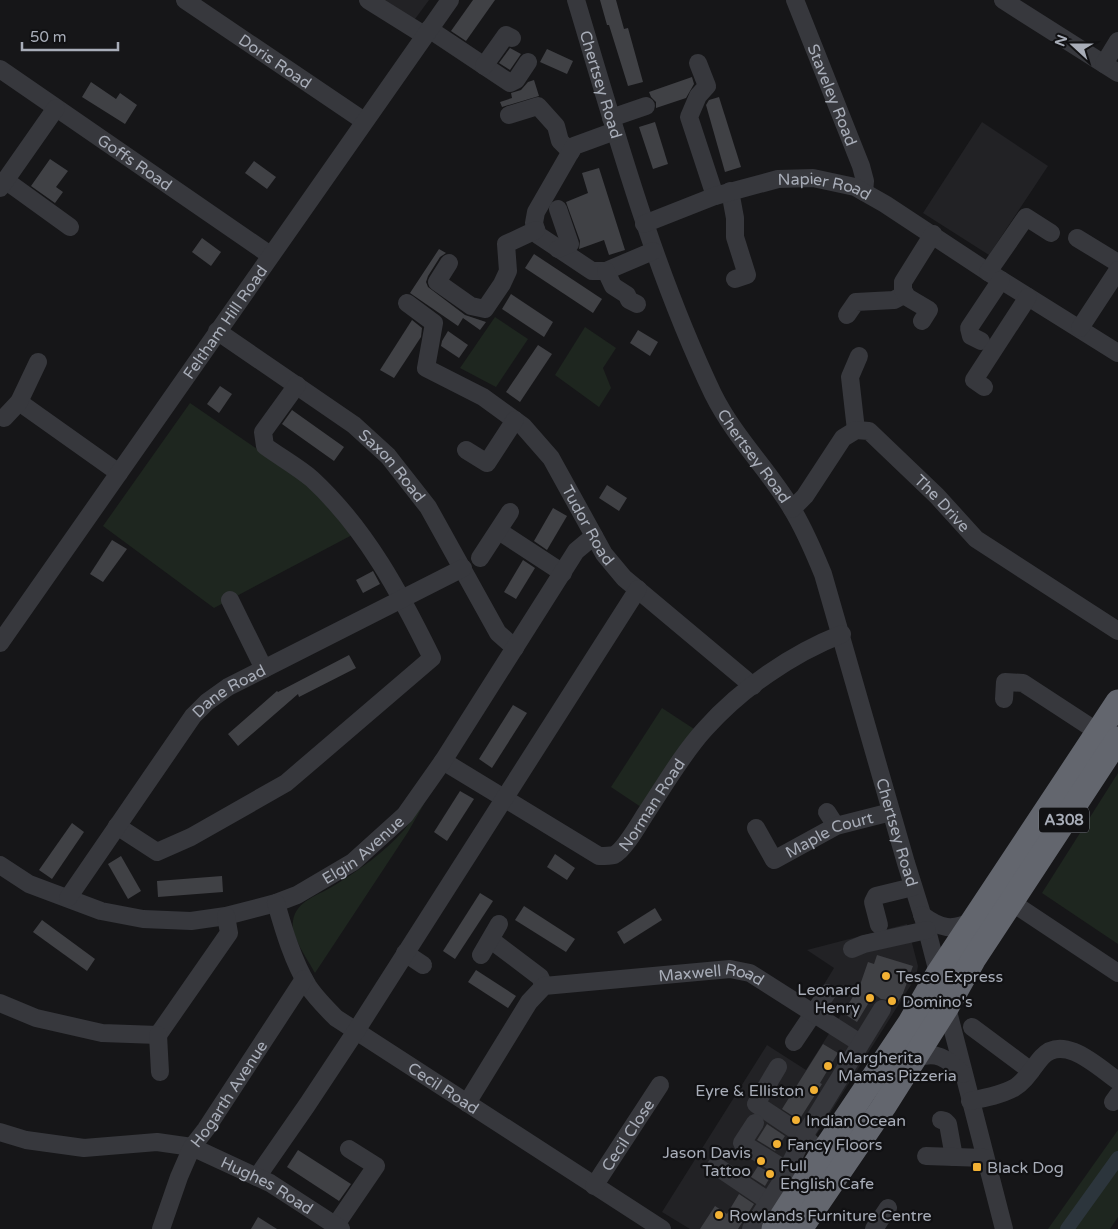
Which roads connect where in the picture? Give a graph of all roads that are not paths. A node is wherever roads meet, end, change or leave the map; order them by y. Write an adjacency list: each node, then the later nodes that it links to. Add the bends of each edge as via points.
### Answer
1 (185, 0): 18 (street, Doris Road)
2 (368, 0): 7 (street)
3 (450, 0): 7 (street, Feltham Hill Road)
4 (576, 0): 19 (street, Chertsey Road)
5 (796, 0): 22 (street, Staveley Road, via 861,166)
6 (1004, 0): 14 (street)
7 (426, 32): 12 (street); 18 (street, Feltham Hill Road)
8 (512, 38): 12 (street, via 506,35)
9 (1118, 41): 14 (street)
10 (528, 62): 12 (street, via 516,80 510,83)
11 (698, 63): 23 (street, via 707,86 698,96 689,116)
12 (484, 66)
13 (0, 69): 16 (street, Goffs Road)
14 (1111, 69)
15 (646, 106): 19 (street)
16 (56, 108): 21 (street); 33 (street, Goffs Road)
17 (509, 114): 20 (street, via 538,106 556,126 560,141)
18 (364, 121): 33 (street, Feltham Hill Road)
19 (613, 124): 20 (street, via 574,146); 25 (street, Chertsey Road)
20 (571, 152): 27 (street, via 536,212)
21 (3, 184): 26 (street)
22 (864, 192): 23 (street, Napier Road, via 813,178 778,179); 29 (street, Napier Road)
23 (723, 193): 25 (street, Napier Road); 39 (street, via 736,218 735,237 747,275)
24 (558, 209): 31 (street, via 570,244)
25 (644, 224): 32 (street, Chertsey Road)
26 (70, 227)
27 (536, 230): 31 (street); 35 (street, via 506,244 508,272 484,309 471,306 437,282)
28 (1051, 233): 38 (street, via 1026,218)
29 (932, 234): 38 (street, Napier Road); 40 (street, via 903,282)
30 (1077, 238): 34 (street)
31 (558, 249): 37 (street, via 592,271)
32 (653, 251): 37 (street); 60 (street, Chertsey Road, via 714,394 745,446)
33 (270, 255): 47 (street, Feltham Hill Road)
34 (1118, 263)
35 (449, 264)
36 (1118, 270): 46 (street)
37 (606, 271): 43 (street, via 612,286)
38 (995, 276): 41 (street, Napier Road); 48 (street, via 969,328 971,336)
39 (735, 279)
40 (905, 294): 44 (street, via 894,300 856,302); 45 (street, via 929,310)
41 (1028, 298): 46 (street, Napier Road); 53 (street, via 974,380)
42 (407, 303): 56 (street, Tudor Road, via 434,322 426,368 483,397)
43 (637, 304)
44 (847, 315)
45 (922, 321)
46 (1080, 328): 49 (street, Napier Road)
47 (217, 331): 52 (street, Saxon Road); 59 (street, Feltham Hill Road)
48 (981, 341)
49 (1118, 353)
50 (858, 356): 57 (street, via 850,377)
51 (38, 362): 54 (street)
52 (297, 386): 65 (street, Saxon Road, via 354,425 388,456 428,507); 68 (street, via 263,432 265,446 311,479 360,532)
53 (984, 387)
54 (19, 402): 55 (street); 59 (street)
55 (4, 418)
56 (515, 420): 58 (street, via 487,463); 63 (street, Tudor Road, via 551,458)
57 (856, 430): 60 (street, via 843,438 805,496); 70 (street, The Drive, via 869,431 937,496 976,539)
58 (466, 450)
59 (119, 473): 72 (street, Feltham Hill Road)
60 (792, 509): 71 (street, Chertsey Road, via 823,574)
61 (510, 512): 62 (street)
62 (499, 531): 64 (street); 66 (street)
63 (594, 536): 66 (street, Elgin Avenue, via 576,551); 67 (street, Tudor Road, via 609,560)
64 (480, 558)
65 (463, 568): 68 (street, Dane Road); 73 (street, Saxon Road, via 498,633)
66 (563, 573): 73 (street, Elgin Avenue)
67 (638, 589): 75 (street, Tudor Road); 80 (street)
68 (403, 599): 74 (street, Dane Road); 82 (street, via 432,658 286,783 190,837 156,852)
69 (230, 600): 74 (street)
70 (1118, 631)
71 (842, 634): 75 (street, Norman Road, via 820,643); 81 (street, Chertsey Road)
72 (0, 644)
73 (515, 648): 79 (street, Elgin Avenue)
74 (264, 669): 82 (street, Dane Road, via 228,687 193,716)
75 (753, 686): 80 (street, Norman Road, via 705,729 676,767 628,842 614,855 598,856)
76 (1004, 699): 78 (street, via 1005,682 1023,683)
77 (1118, 702): 78 (highway, A308)
78 (1108, 736): 87 (highway, A308); 90 (highway, A308)
79 (443, 761): 80 (street, Norman Road); 88 (street, Elgin Avenue, via 404,815 353,862)
80 (504, 798): 94 (street)
81 (891, 812): 83 (street, Maple Court, via 831,819 774,860); 85 (street, Chertsey Road)
82 (117, 826): 86 (street, Dane Road)
83 (756, 828)
84 (0, 865): 86 (street, Elgin Avenue, via 30,884)
85 (913, 886): 91 (street, Chertsey Road); 92 (street, via 876,896 873,902)
86 (68, 898): 89 (street, Elgin Avenue, via 101,911 143,919 191,921)
87 (1011, 902): 96 (highway, A308); 98 (street)
88 (276, 903): 89 (street, Elgin Avenue); 100 (street, Cecil Road)
89 (226, 916): 110 (street, via 229,933)
90 (973, 921): 91 (street, via 958,927); 99 (highway, A308)
91 (925, 923): 93 (street); 99 (street, Chertsey Road)
92 (879, 925)
93 (852, 949)
94 (405, 953): 97 (street); 109 (street)
95 (480, 955): 101 (street, via 495,932 540,977)
96 (974, 960): 99 (highway, via 949,974); 104 (highway, A308)
97 (423, 965)
98 (1118, 973)
99 (938, 974): 104 (street, Chertsey Road); 107 (highway, A308)
100 (304, 979): 109 (street, Cecil Road, via 336,1018); 126 (street, Hogarth Avenue)
101 (544, 986): 106 (street, Maxwell Road, via 730,969 750,974); 121 (street, via 529,1002)
102 (827, 992): 106 (street)
103 (0, 1003): 110 (street, via 36,1018 102,1033)
104 (946, 1008): 107 (highway, via 928,1012); 113 (highway, A308); 117 (street, Chertsey Road)
105 (882, 1010): 112 (street)
106 (813, 1014): 111 (street); 112 (street, Maxwell Road)
107 (910, 1023): 128 (highway, A308)
108 (972, 1027): 115 (street)
109 (356, 1031): 121 (street, Cecil Road); 134 (street)
110 (158, 1035): 116 (street)
111 (794, 1042)
112 (860, 1043): 125 (street)
113 (914, 1059): 117 (street, via 932,1054 954,1064); 143 (highway, A308)
114 (778, 1067): 125 (street, via 756,1104)
115 (1031, 1071): 118 (street, via 1044,1055 1064,1048 1075,1051); 120 (street, via 1015,1087)
116 (160, 1072)
117 (963, 1074): 120 (street, Chertsey Road)
118 (1118, 1081)
119 (660, 1085): 135 (street, Cecil Close)
120 (970, 1101): 131 (street, Chertsey Road)
121 (467, 1103): 135 (street, Cecil Road)
122 (941, 1120): 130 (street, via 948,1124)
123 (755, 1123): 133 (street, via 742,1143)
124 (0, 1132): 126 (street, Hogarth Avenue, via 26,1140 84,1148 157,1142)
125 (804, 1136): 128 (street); 133 (street)
126 (192, 1147): 134 (street, Hughes Road); 139 (street)
127 (349, 1149): 138 (street, via 376,1166)
128 (822, 1154): 142 (highway, A308)
129 (926, 1156): 130 (street)
130 (954, 1157): 131 (street)
131 (985, 1158): 145 (street, Chertsey Road)
132 (716, 1166): 136 (street)
133 (786, 1170): 136 (street)
134 (257, 1177): 138 (street, Hughes Road)
135 (594, 1186): 140 (street, Cecil Road)
136 (768, 1201): 141 (street)
137 (888, 1208): 144 (street)
138 (338, 1227)
139 (162, 1229)
140 (662, 1229)
141 (751, 1229)
142 (774, 1229)
143 (800, 1229)
144 (874, 1229)
145 (1004, 1229)

